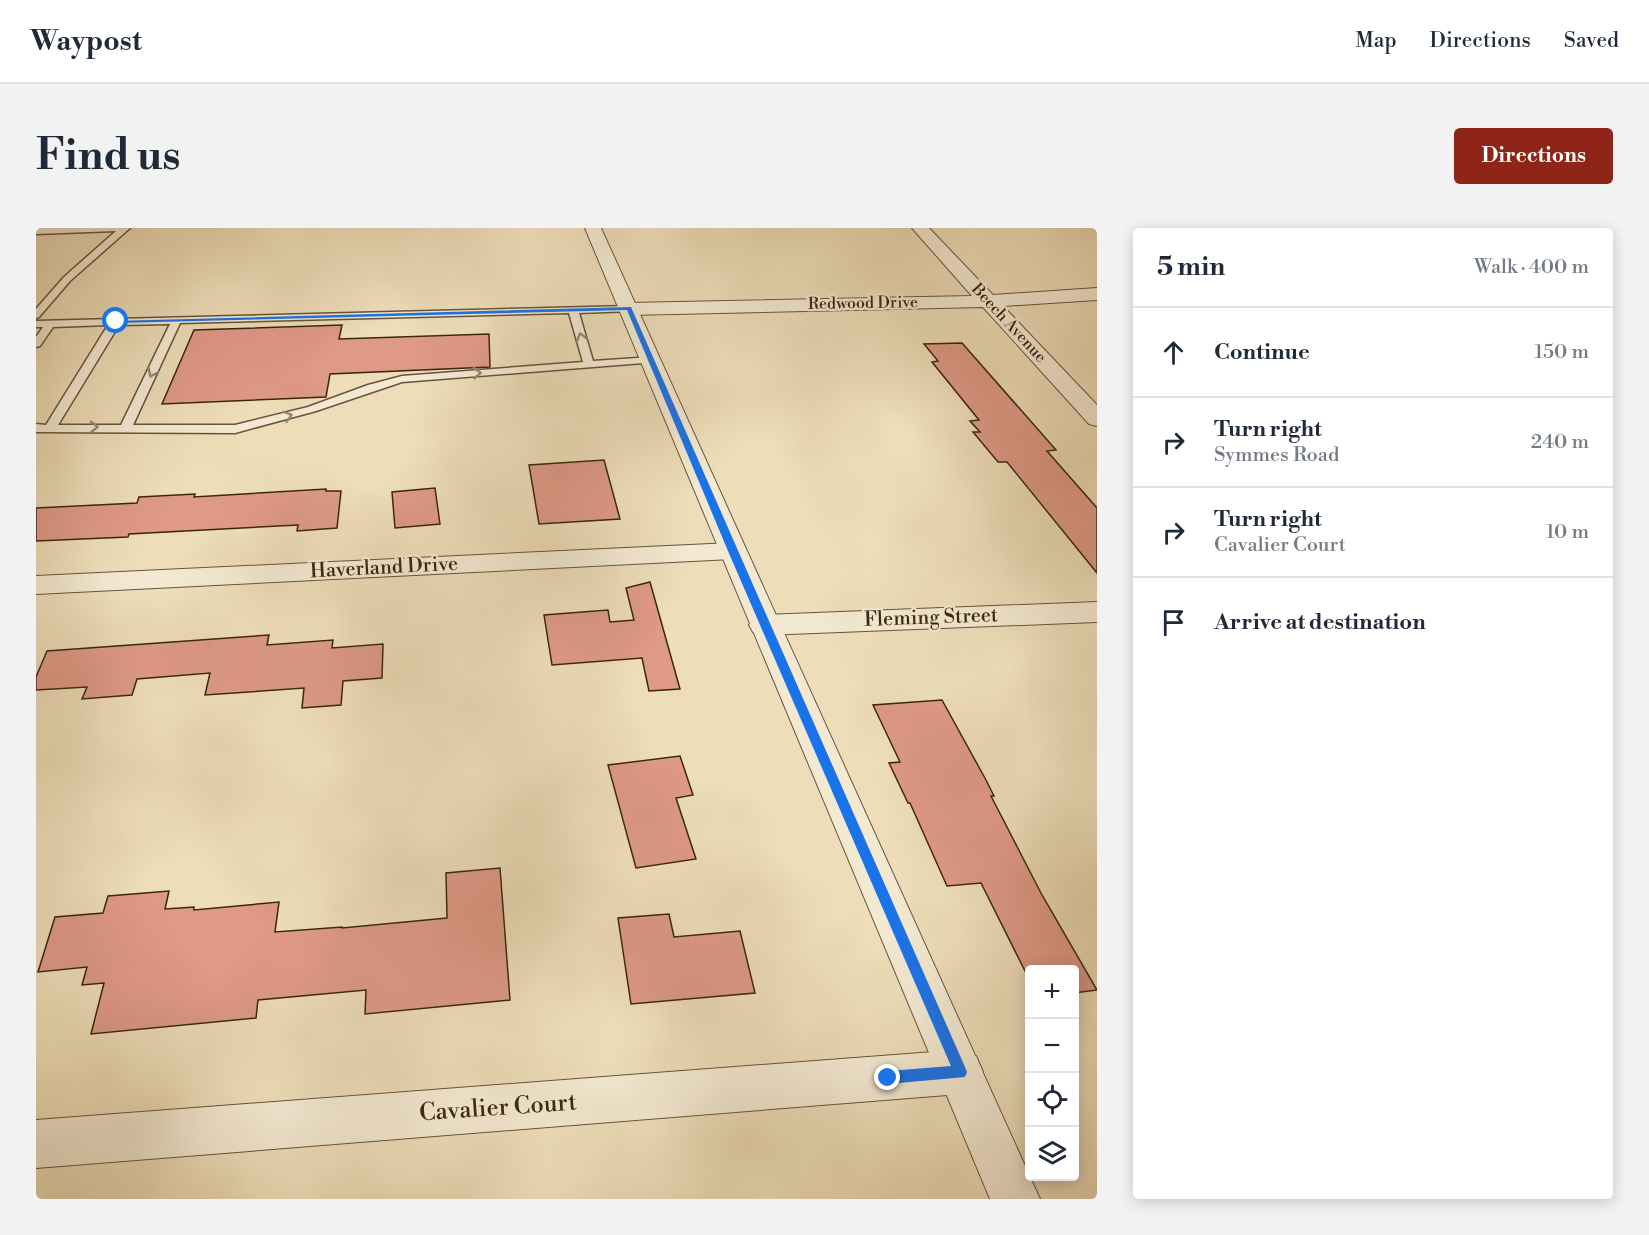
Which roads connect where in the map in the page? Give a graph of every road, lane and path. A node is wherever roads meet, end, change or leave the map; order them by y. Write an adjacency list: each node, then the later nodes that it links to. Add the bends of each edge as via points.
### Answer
1 (124, 228): 4 (lane); 9 (lane, via 67,279)
2 (593, 228): 7 (street)
3 (920, 228): 6 (street, Beech Avenue)
4 (36, 231)
5 (1097, 294): 6 (street, Redwood Drive)
6 (988, 301): 7 (street, Redwood Drive); 17 (street, Beech Avenue)
7 (629, 309): 8 (lane); 15 (street)
8 (573, 310): 10 (lane); 16 (lane, one-way to 8)
9 (36, 315)
10 (177, 320): 11 (lane); 18 (lane, one-way to 18)
11 (116, 321): 12 (lane); 20 (lane)
12 (51, 323): 13 (lane); 14 (lane)
13 (36, 324)
14 (36, 344)
15 (652, 360): 16 (lane); 21 (street)
16 (589, 364): 18 (lane, one-way to 16, via 235,429 402,379)
17 (1097, 419)
18 (126, 427): 20 (lane, one-way to 18)
19 (36, 428): 20 (lane)
20 (50, 428)
21 (732, 551): 22 (street, Haverland Drive); 24 (street)
22 (36, 585)
23 (1097, 612): 24 (street, Fleming Street)
24 (764, 625): 25 (street)
25 (960, 1072): 26 (street, Cavalier Court); 27 (street)
26 (36, 1144)
27 (1015, 1199)

